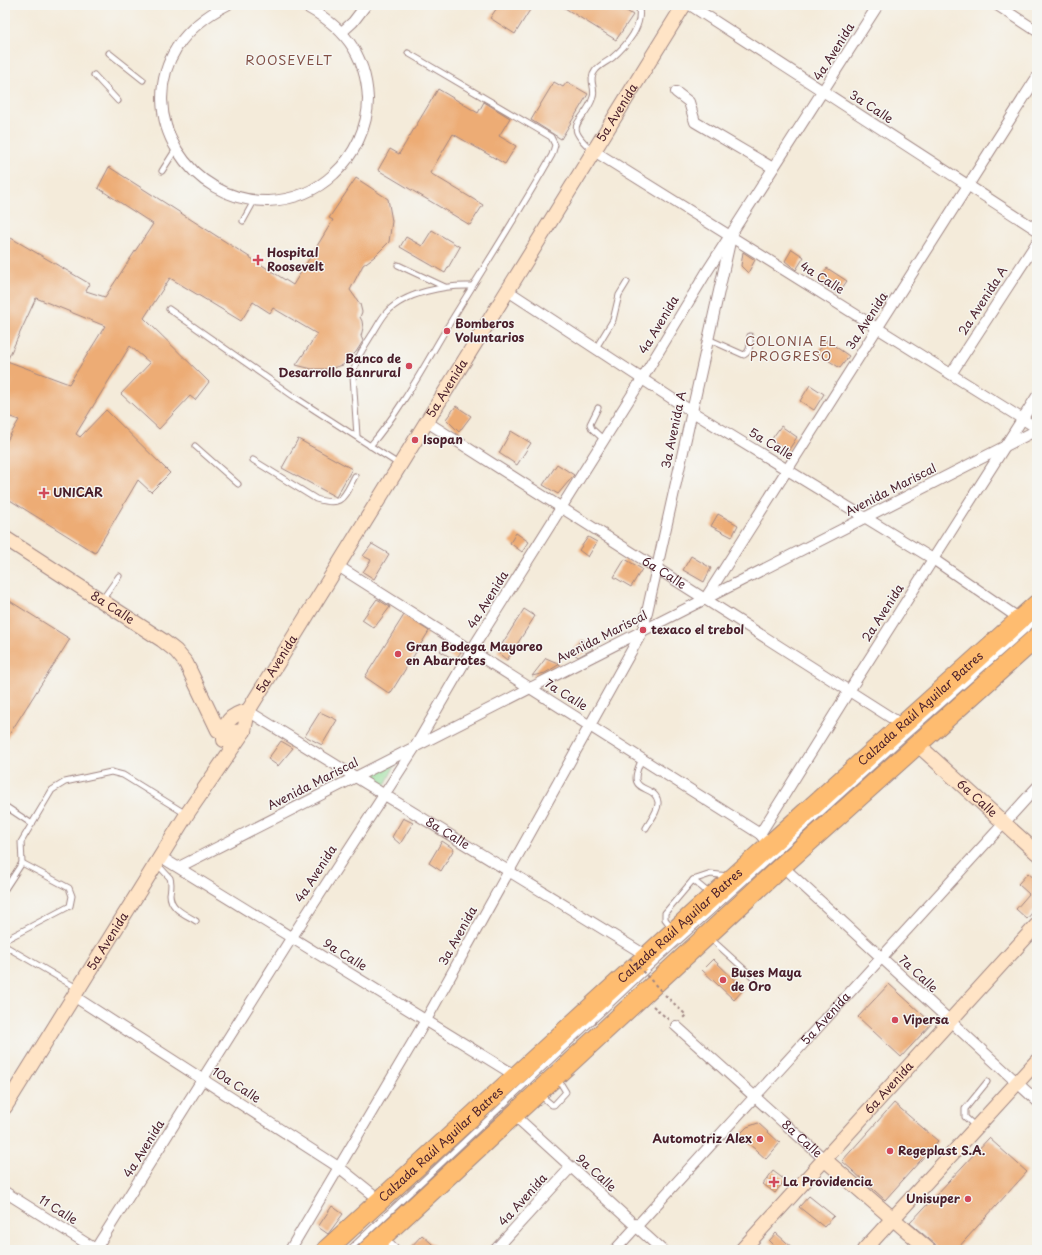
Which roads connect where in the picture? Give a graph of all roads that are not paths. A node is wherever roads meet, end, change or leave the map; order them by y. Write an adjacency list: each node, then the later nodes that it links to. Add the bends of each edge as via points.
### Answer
1 (227, 5): 19 (street, via 209,14 192,29 173,56 165,79 163,103 166,127)
2 (303, 5): 10 (street, via 324,16)
3 (366, 5): 10 (street)
4 (638, 5): 20 (lane, via 638,22 632,35 615,55 596,69 591,77 593,97 577,122 575,129 578,136)
5 (684, 5): 20 (street, 5a Avenida)
6 (690, 5): 17 (street, 3a Calle)
7 (878, 5): 17 (street, 4a Avenida)
8 (997, 5): 9 (street)
9 (1037, 31)
10 (342, 32): 24 (street, via 356,53 365,76 368,100 366,118 356,147 342,167 319,186 279,200)
11 (109, 53): 15 (lane)
12 (408, 53): 31 (lane, via 551,137 555,145 552,155)
13 (94, 75): 18 (lane)
14 (1037, 77): 23 (street, 3a Avenida)
15 (143, 80)
16 (676, 92): 21 (street, via 688,102 695,122)
17 (824, 92): 21 (street, 4a Avenida); 23 (street, 3a Calle)
18 (118, 101)
19 (176, 149): 22 (lane); 24 (street, via 190,169 209,184 230,195)
20 (594, 151): 27 (street, 4a Calle); 33 (street, 5a Avenida)
21 (773, 168): 27 (street, 4a Avenida)
22 (162, 171)
23 (969, 186): 26 (street, 3a Calle); 35 (street, 3a Avenida)
24 (254, 201): 25 (lane)
25 (243, 221)
26 (1037, 230)
27 (731, 236): 35 (street, 4a Calle); 37 (street, 3a Avenida A); 40 (street, 4a Avenida)
28 (1037, 242): 39 (street, 2a Avenida A)
29 (398, 265): 32 (lane)
30 (627, 282): 38 (lane, via 613,320)
31 (472, 286): 32 (lane); 50 (lane, via 420,372)
32 (444, 287): 47 (lane, via 400,302 386,313 358,356 353,375)
33 (508, 291): 38 (street, 5a Calle); 45 (street, 5a Avenida)
34 (169, 309): 47 (lane, via 293,396)
35 (878, 328): 39 (street, 4a Calle); 54 (street, 3a Avenida)
36 (750, 336): 37 (lane, via 750,347 744,355)
37 (708, 339): 43 (street, 3a Avenida A)
38 (596, 348): 40 (street, 5a Calle)
39 (951, 374): 44 (street, 4a Calle)
40 (642, 379): 43 (street, 5a Calle); 48 (street, 4a Avenida)
41 (1037, 396): 44 (street, 2a Avenida)
42 (598, 408): 48 (lane, via 590,424 592,430)
43 (691, 411): 54 (street, 5a Calle); 62 (street, 3a Avenida A)
44 (1023, 418): 46 (street, 4a Calle); 51 (street, 2a Avenida)
45 (427, 422): 53 (street, 5a Avenida); 57 (street, 6a Calle)
46 (1037, 429): 51 (street, Avenida Mariscal)
47 (357, 436): 50 (lane)
48 (604, 440): 57 (street, 4a Avenida)
49 (195, 446): 56 (lane)
50 (370, 446): 53 (lane)
51 (1004, 447): 58 (street, Avenida Mariscal); 60 (street, 2a Avenida)
52 (253, 460): 55 (lane, via 316,499 327,502 339,501 344,497)
53 (401, 466): 61 (street, 5a Avenida)
54 (787, 469): 58 (street, 5a Calle); 64 (street, 3a Avenida)
55 (355, 476)
56 (238, 484)
57 (560, 507): 62 (street, 6a Calle); 70 (street, 4a Avenida)
58 (864, 518): 60 (street, 5a Calle); 64 (street, Avenida Mariscal)
59 (5, 538): 65 (street, 8a Calle)
60 (933, 559): 67 (street, 5a Calle); 72 (street, 2a Avenida)
61 (338, 566): 70 (street, 7a Calle); 74 (street, 5a Avenida)
62 (657, 569): 64 (street, 6a Calle); 68 (street, 3a Avenida A)
63 (119, 576): 65 (lane)
64 (705, 599): 68 (street, Avenida Mariscal); 72 (street, 6a Calle)
65 (101, 600): 73 (street, 8a Calle, via 176,651 186,663)
66 (1037, 604): 67 (highway, Calzada Raúl Aguilar Batres)
67 (1028, 619): 75 (highway, Calzada Raúl Aguilar Batres); 137 (lane, via 906,736 651,966)
68 (643, 630): 71 (street, Avenida Mariscal); 76 (street, 3a Avenida)
69 (1037, 637): 79 (highway, Calzada Raúl Aguilar Batres)
70 (471, 651): 71 (street, 7a Calle); 80 (street, 4a Avenida)
71 (531, 688): 76 (street, 7a Calle); 80 (street, Avenida Mariscal)
72 (849, 691): 75 (street, 6a Calle); 91 (street, 2a Avenida)
73 (202, 694): 74 (street, 8a Calle, via 218,710); 78 (street, 8a Calle, via 216,727)
74 (241, 713): 77 (street, 5a Avenida); 78 (street, 5a Avenida, via 226,723); 83 (street, 8a Calle)
75 (901, 724): 91 (highway, Calzada Raúl Aguilar Batres)
76 (590, 726): 82 (street, 7a Calle); 97 (street, 3a Avenida)
77 (244, 731): 78 (street); 81 (street, 5a Avenida)
78 (224, 733): 81 (street)
79 (917, 744): 88 (street, 6a Calle); 95 (highway, Calzada Raúl Aguilar Batres)
80 (415, 747): 83 (street, Avenida Mariscal); 85 (street, 4a Avenida)
81 (226, 757): 87 (street, 5a Avenida)
82 (642, 759): 90 (lane, via 635,779 656,797 658,802); 91 (street, 7a Calle)
83 (355, 777): 85 (street, 8a Calle); 96 (street, Avenida Mariscal)
84 (1037, 787): 88 (street, 5a Avenida)
85 (382, 794): 97 (street, 8a Calle); 106 (street, 4a Avenida)
86 (5, 806): 89 (lane)
87 (187, 814): 89 (lane, via 123,775 111,772 65,782 52,790); 93 (street, 5a Avenida)
88 (1004, 823): 92 (street, 6a Calle); 110 (street, 5a Avenida)
89 (32, 824): 94 (lane, via 21,842)
90 (646, 828)
91 (764, 840): 98 (highway, Calzada Raúl Aguilar Batres)
92 (1037, 853)
93 (159, 860): 96 (street, 9a Calle); 102 (lane, via 170,878 170,900 173,905); 112 (street, 5a Avenida)
94 (22, 863): 100 (lane); 107 (lane, via 69,888 72,896 70,906)
95 (782, 866): 105 (highway, Calzada Raúl Aguilar Batres); 110 (street, 7a Calle)
96 (179, 867): 106 (street, 9a Calle)
97 (508, 872): 109 (street, 8a Calle); 113 (street, 3a Avenida)
98 (733, 878): 99 (lane, via 724,874 711,874); 101 (highway, Calzada Raúl Aguilar Batres)
99 (693, 880): 101 (lane); 104 (lane, via 665,913 665,919)
100 (5, 889)
101 (712, 896): 104 (highway, Calzada Raúl Aguilar Batres)
102 (196, 921)
103 (1037, 925): 114 (street, 6a Avenida)
104 (674, 931): 109 (highway, Calzada Raúl Aguilar Batres)
105 (706, 935): 111 (lane); 124 (highway, Calzada Raúl Aguilar Batres)
106 (292, 937): 113 (street, 9a Calle); 118 (street, 4a Avenida)
107 (5, 940)
108 (5, 946): 112 (lane)
109 (638, 957): 117 (highway, Calzada Raúl Aguilar Batres)
110 (881, 958): 114 (street, 7a Calle); 121 (street, 5a Avenida)
111 (754, 978)
112 (77, 993): 118 (street, 10a Calle); 123 (street, 5a Avenida)
113 (426, 1020): 117 (street, 9a Calle); 128 (street, 3a Avenida)
114 (950, 1021): 120 (street, 7a Calle); 126 (street, 6a Avenida)
115 (676, 1026): 121 (street, 8a Calle)
116 (1037, 1061): 120 (street)
117 (516, 1076): 130 (highway, Calzada Raúl Aguilar Batres)
118 (203, 1079): 128 (street, 10a Calle); 134 (street, 4a Avenida)
119 (987, 1082): 125 (lane, via 965,1109 966,1117)
120 (1017, 1083): 122 (street, 7a Calle); 125 (street)
121 (755, 1096): 126 (street, 8a Calle); 132 (street, 5a Avenida)
122 (1037, 1101)
123 (5, 1107)
124 (513, 1114): 127 (street, 9a Calle); 133 (highway, Calzada Raúl Aguilar Batres)
125 (976, 1128): 131 (street)
126 (824, 1159): 131 (street, 8a Calle); 141 (street, 6a Avenida)
127 (571, 1167): 132 (street, 9a Calle); 138 (street, 4a Avenida)
128 (340, 1168): 130 (street, 10a Calle); 135 (street, 3a Avenida)
129 (5, 1192): 134 (street, 11 Calle)
130 (380, 1200): 136 (highway, Calzada Raúl Aguilar Batres)
131 (893, 1219): 142 (street); 143 (street, 8a Calle)
132 (636, 1226): 139 (street, 5a Avenida); 140 (street, 9a Calle)
133 (381, 1246)
134 (96, 1250)
135 (290, 1250)
136 (326, 1250)
137 (349, 1250)
138 (495, 1250)
139 (615, 1250)
140 (662, 1250)
141 (742, 1250)
142 (864, 1250)
143 (929, 1250)

